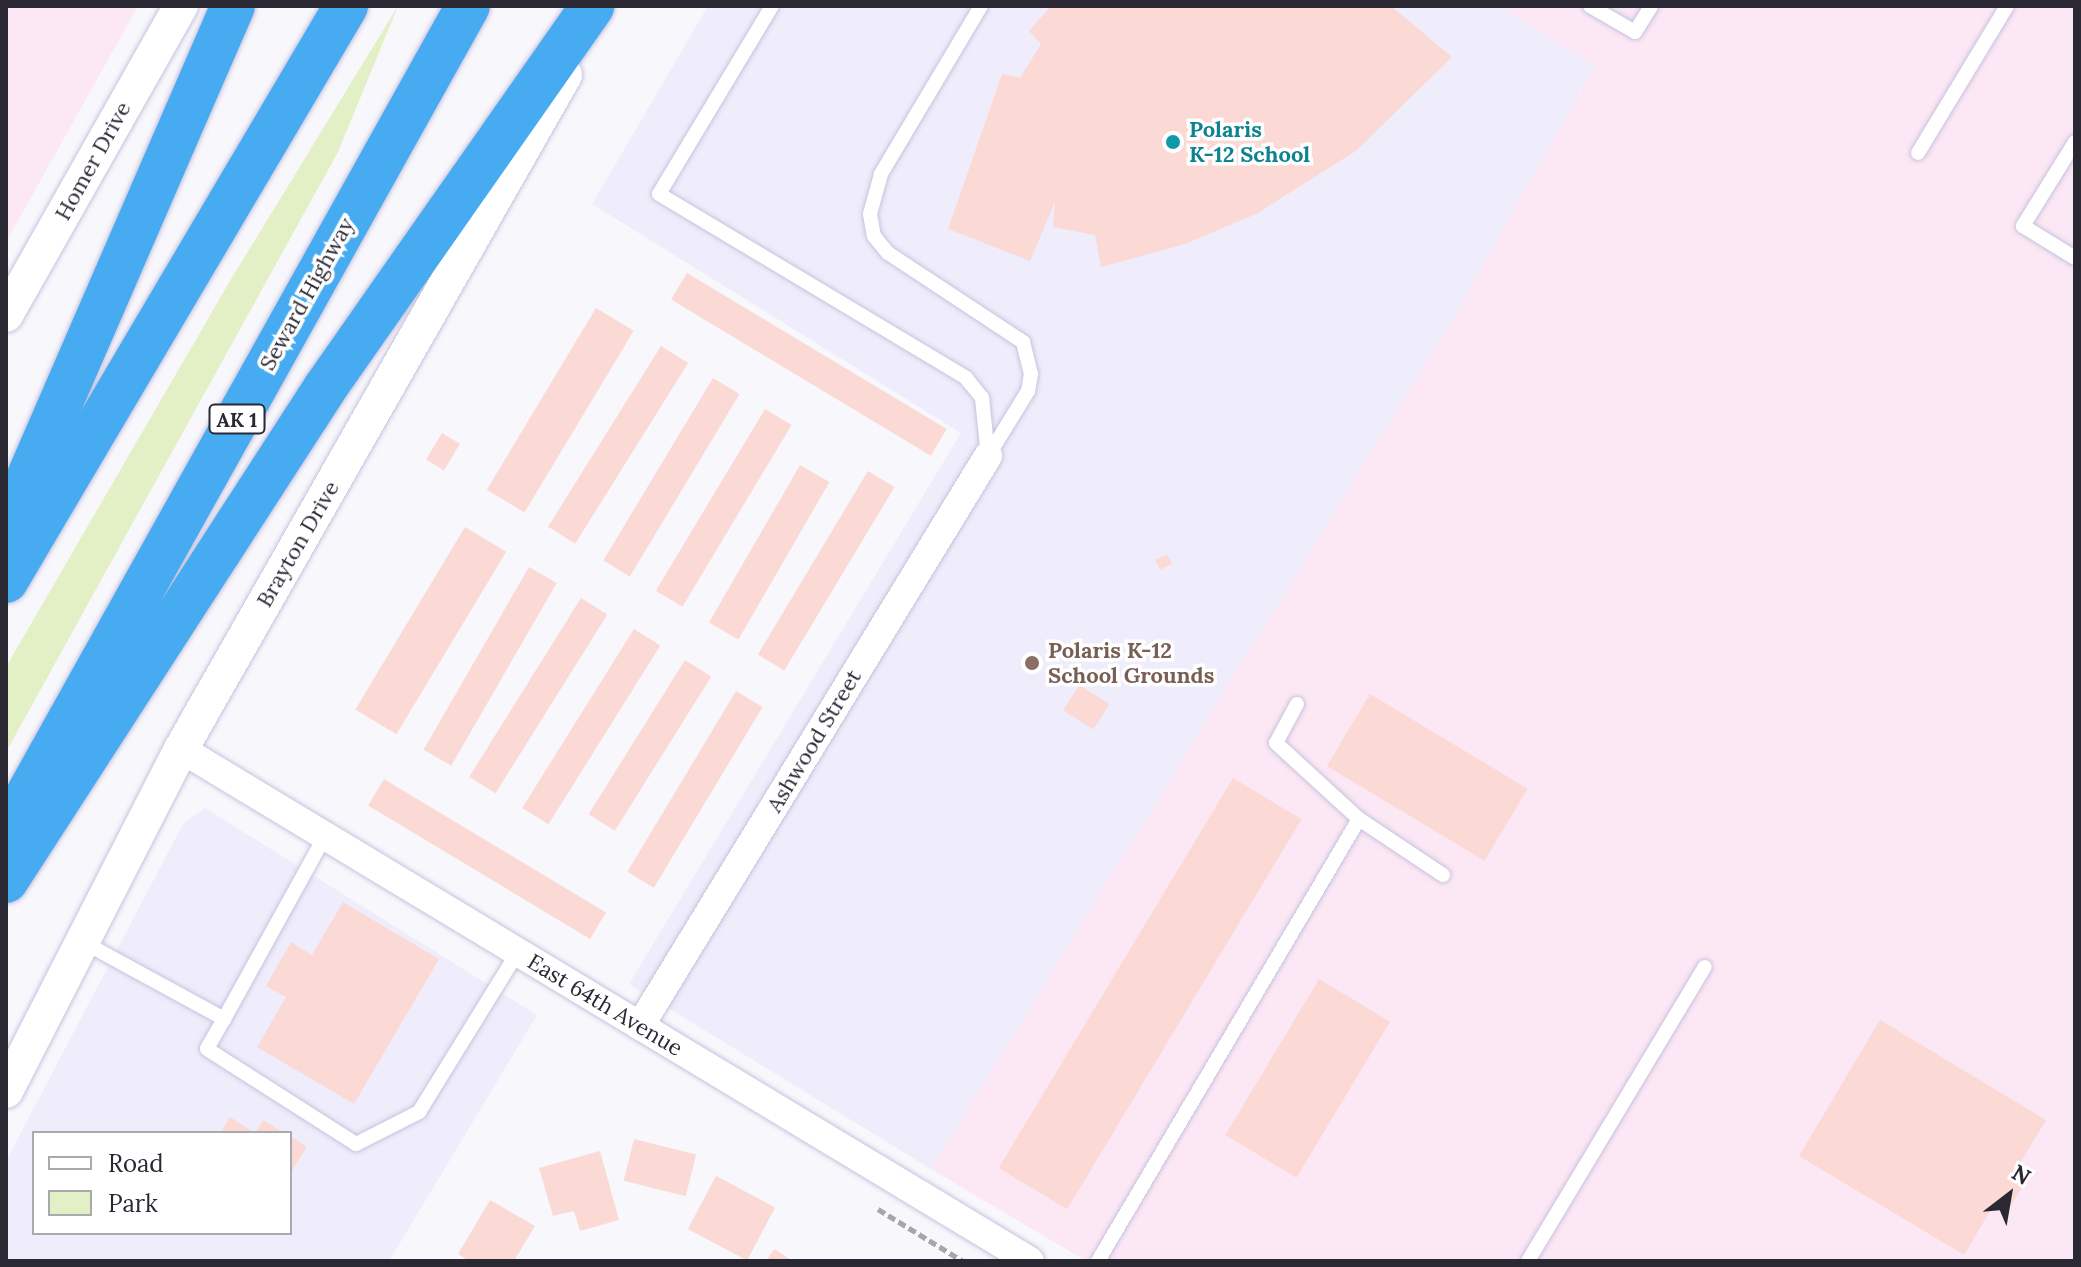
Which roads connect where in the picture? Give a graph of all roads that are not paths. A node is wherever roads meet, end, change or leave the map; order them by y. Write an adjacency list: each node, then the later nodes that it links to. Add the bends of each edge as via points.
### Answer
1 (181, 6): 15 (street, Homer Drive)
2 (233, 6): 17 (highway)
3 (346, 6): 18 (highway)
4 (468, 6): 22 (highway, Seward Highway / AK 1)
5 (592, 6): 25 (highway, via 325,388)
6 (605, 6): 20 (street, Brayton Drive)
7 (772, 6): 16 (lane, via 659,194 966,378 982,398)
8 (981, 6): 16 (lane, via 881,174 870,214 874,236 888,253 1023,342 1031,374 1028,391)
9 (1590, 6): 10 (lane, via 1635,32)
10 (1651, 6)
11 (2007, 6): 13 (lane)
12 (2074, 146): 14 (lane, via 2023,226)
13 (1918, 153)
14 (2075, 258)
15 (6, 315)
16 (988, 456): 30 (street, Ashwood Street)
17 (6, 529)
18 (6, 581)
19 (1297, 704): 21 (lane, via 1276,743)
20 (181, 749): 23 (street, East 64th Avenue); 26 (street, Brayton Drive)
21 (1359, 819): 24 (lane); 33 (lane)
22 (6, 833)
23 (325, 836): 27 (street, East 64th Avenue); 29 (lane)
24 (1443, 875)
25 (6, 881)
26 (82, 942): 29 (lane); 31 (street, Brayton Drive)
27 (518, 952): 29 (lane, via 419,1112 356,1144 207,1049); 30 (street, East 64th Avenue)
28 (1705, 967): 34 (lane)
29 (224, 1019)
30 (640, 1026): 32 (street, East 64th Avenue)
31 (6, 1091)
32 (1030, 1261)
33 (1098, 1261)
34 (1528, 1261)

